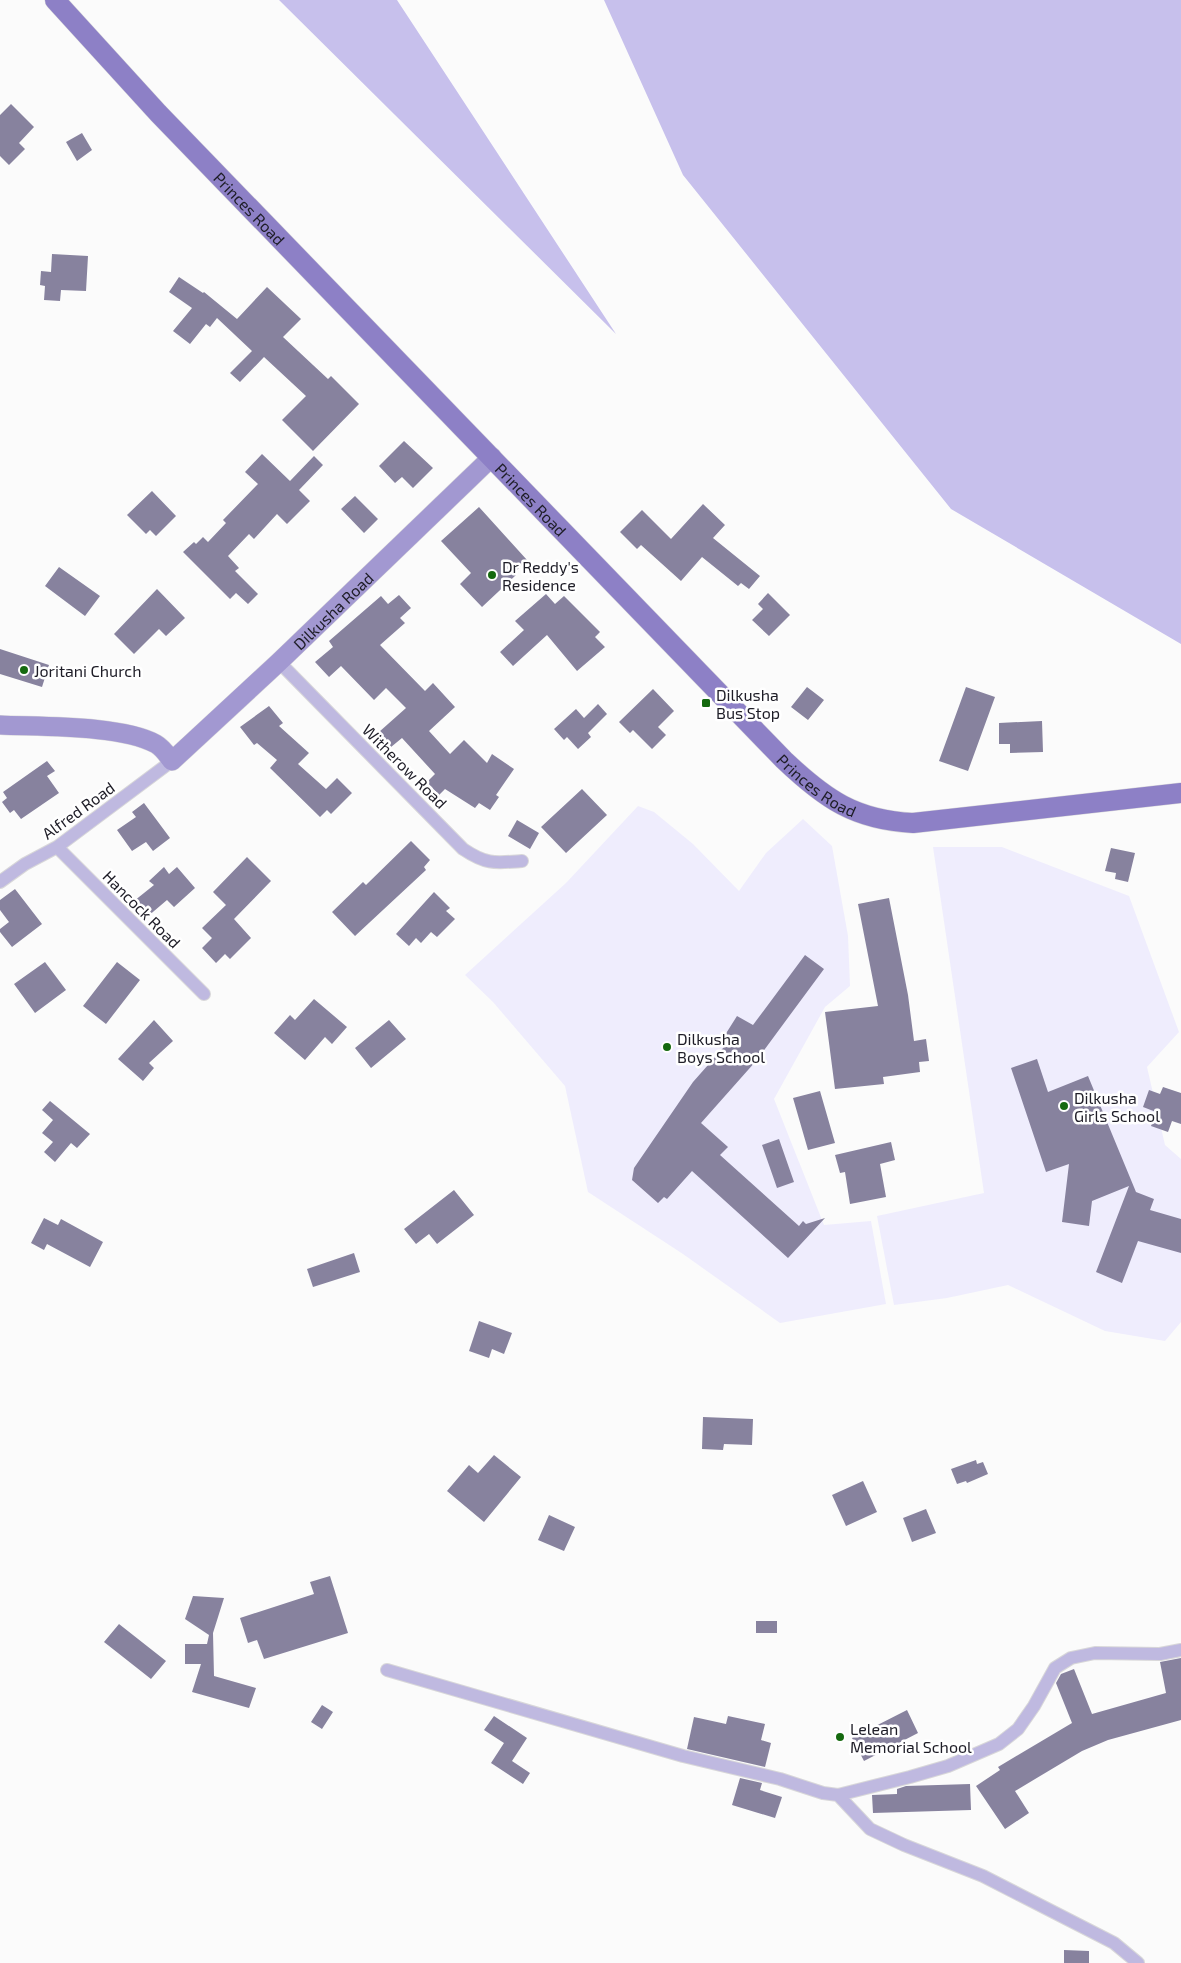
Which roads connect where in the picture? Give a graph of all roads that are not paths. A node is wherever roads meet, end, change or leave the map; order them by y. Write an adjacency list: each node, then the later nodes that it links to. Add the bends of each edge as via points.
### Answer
1 (55, 0): 2 (main road, Princes Road, via 158,113)
2 (492, 457): 3 (street, Dilkusha Road); 6 (main road, Princes Road, via 784,760 806,780 848,809 890,822 913,823)
3 (279, 662): 5 (street, Dilkusha Road); 8 (street, Witherow Road, via 464,849 478,859 494,863)
4 (0, 725): 5 (street, via 103,730 158,745)
5 (172, 761): 7 (street, Alfred Road)
6 (1181, 793)
7 (57, 847): 9 (street, Alfred Road); 10 (street, Hancock Road)
8 (522, 861)
9 (0, 882)
10 (204, 994)
11 (1181, 1650): 13 (street, via 1160,1654 1094,1653 1071,1658 1055,1668 1018,1728 999,1744 948,1766)
12 (386, 1670): 13 (street, via 683,1756)
13 (838, 1795): 14 (street, via 870,1829 983,1876 1114,1943)
14 (1138, 1963)

